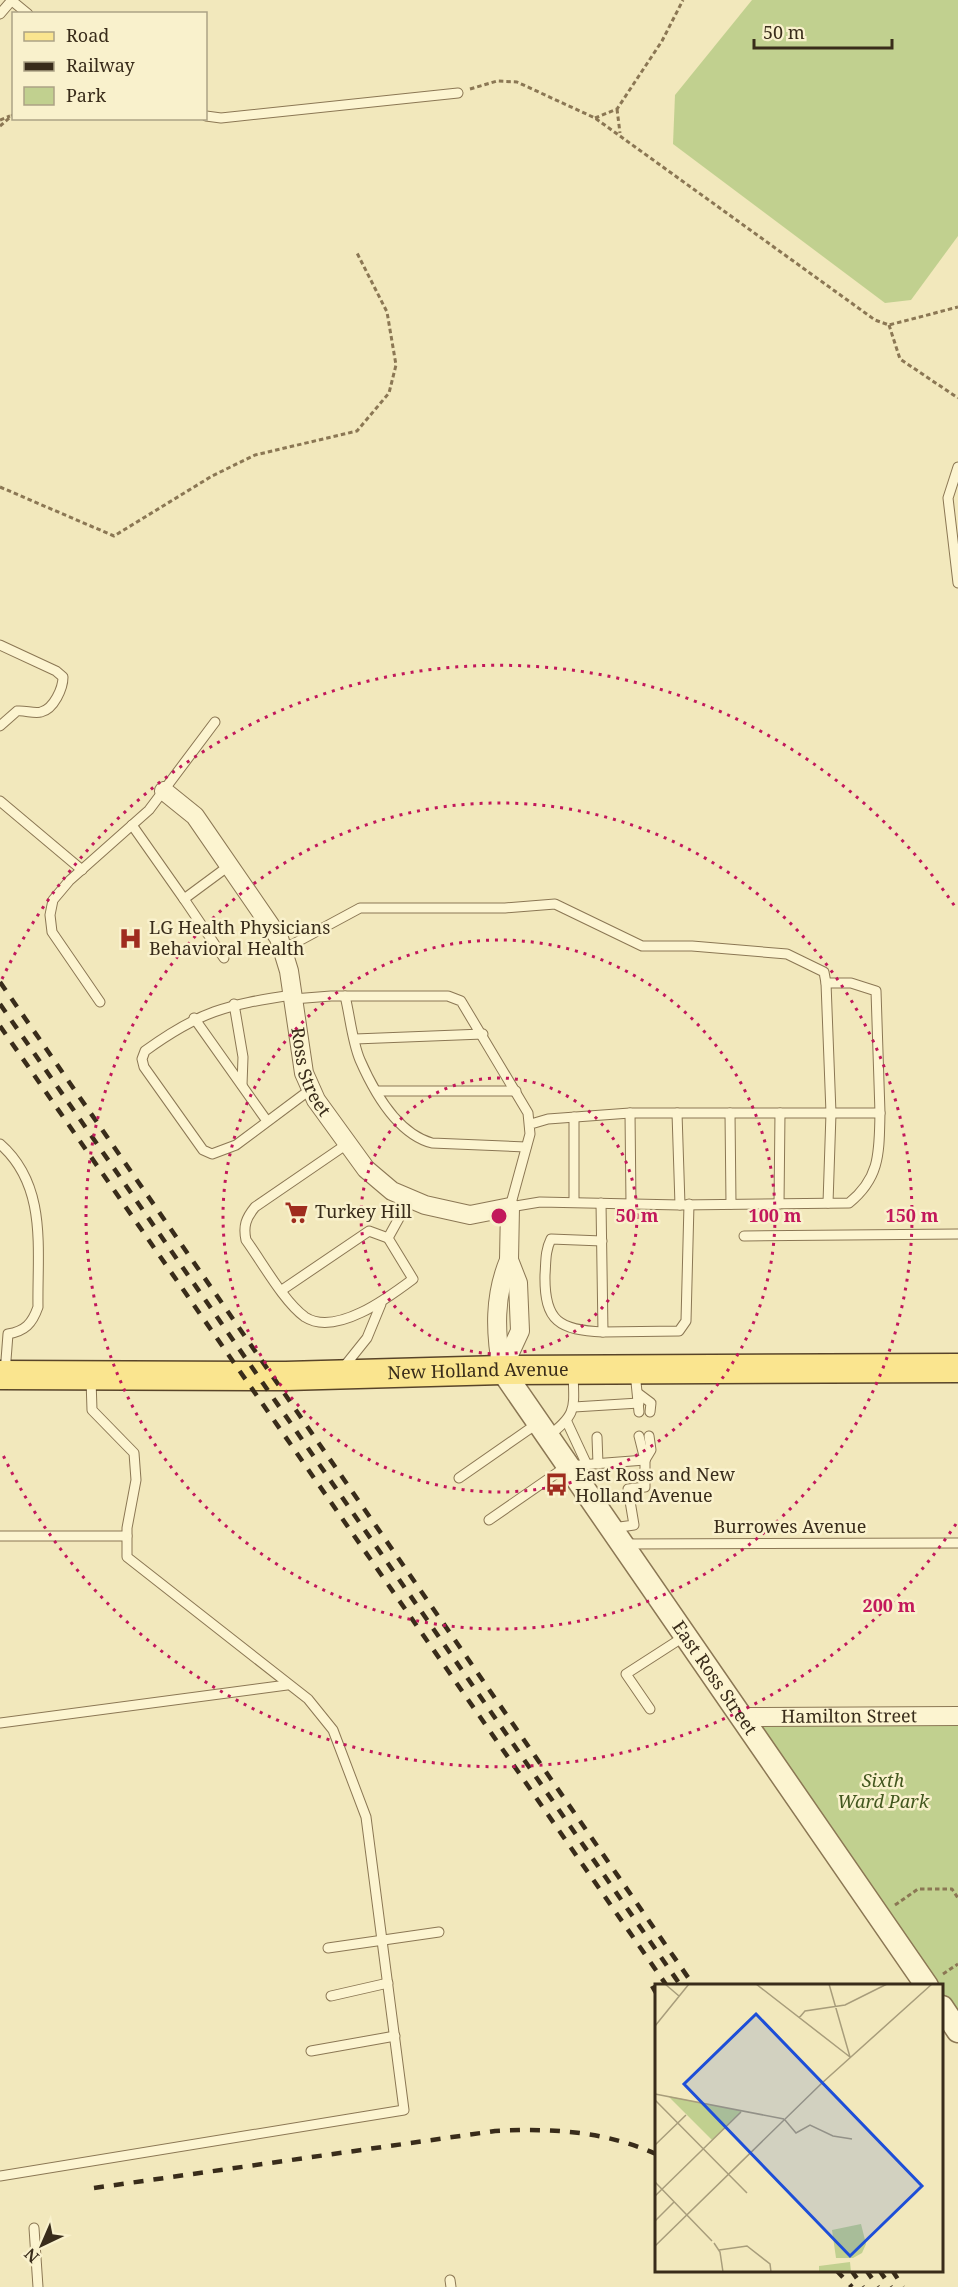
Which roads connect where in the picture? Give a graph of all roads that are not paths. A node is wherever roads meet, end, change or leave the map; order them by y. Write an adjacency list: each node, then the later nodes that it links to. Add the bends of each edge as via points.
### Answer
1 (12, 0): 2 (lane); 3 (lane)
2 (26, 12)
3 (0, 14)
4 (458, 93): 5 (lane, via 221,118)
5 (207, 116)
6 (958, 467): 7 (lane, via 948,498)
7 (958, 583)
8 (0, 645): 10 (lane, via 63,677 63,685 46,709 40,713 17,711)
9 (215, 722): 11 (lane)
10 (0, 726)
11 (164, 791): 13 (lane); 14 (street, Ross Street, via 195,816)
12 (0, 801): 15 (lane)
13 (132, 825): 15 (lane); 16 (lane)
14 (230, 866): 16 (lane); 17 (street, Ross Street, via 270,921)
15 (82, 870): 22 (lane, via 53,900 52,932)
16 (184, 898): 18 (lane)
17 (284, 949): 19 (lane, via 360,908 555,904 642,946 787,954 824,972); 21 (street, Ross Street)
18 (224, 958)
19 (826, 983): 35 (lane); 36 (lane, via 851,983 876,991)
20 (345, 996): 21 (lane); 25 (lane, via 454,997 466,1007); 26 (lane)
21 (292, 997): 23 (lane); 28 (street, Ross Street, via 300,1058)
22 (100, 1002)
23 (234, 1004): 24 (lane); 27 (lane, via 243,1057)
24 (194, 1018): 27 (lane); 38 (lane, via 145,1052 144,1067 203,1150 212,1154 236,1145)
25 (483, 1035): 26 (lane); 30 (lane)
26 (355, 1039): 29 (lane, via 359,1059)
27 (242, 1085): 38 (lane)
28 (310, 1089): 38 (lane); 41 (street, Ross Street)
29 (377, 1091): 30 (lane); 42 (lane, via 404,1129 418,1140)
30 (516, 1091): 39 (lane)
31 (630, 1113): 32 (lane); 37 (lane); 46 (lane)
32 (677, 1113): 33 (lane); 48 (lane)
33 (730, 1113): 34 (lane); 49 (lane)
34 (780, 1113): 35 (lane); 50 (lane)
35 (831, 1113): 36 (lane); 47 (lane)
36 (880, 1113): 47 (lane, via 878,1161 861,1193 849,1203)
37 (574, 1117): 39 (lane); 44 (lane)
38 (267, 1121)
39 (531, 1124): 42 (lane)
40 (0, 1144): 62 (lane, via 26,1178 36,1205 38,1307 33,1321 21,1332 8,1334)
41 (346, 1144): 43 (street, Ross Street, via 378,1181); 56 (lane, via 255,1207 247,1217 246,1240)
42 (526, 1147): 51 (lane)
43 (409, 1200): 51 (street, Ross Street, via 470,1215); 54 (lane)
44 (574, 1202): 45 (lane); 51 (lane, via 528,1202)
45 (601, 1203): 46 (lane); 55 (lane)
46 (631, 1203): 48 (lane)
47 (828, 1203): 50 (lane)
48 (685, 1204): 49 (lane); 58 (lane, via 686,1321 679,1331)
49 (731, 1204): 50 (lane)
50 (779, 1204)
51 (510, 1207): 60 (street, via 509,1260 518,1283 520,1331)
52 (958, 1233): 53 (lane)
53 (744, 1236)
54 (388, 1238): 56 (lane, via 369,1231); 57 (lane, via 413,1279)
55 (602, 1241): 58 (lane); 58 (lane, via 551,1239 546,1249 544,1301 548,1310 574,1331)
56 (282, 1290): 57 (lane, via 306,1317 320,1322 334,1322)
57 (381, 1304): 64 (lane, via 367,1338)
58 (603, 1332)
59 (958, 1368): 65 (main road, New Holland Avenue)
60 (502, 1370): 61 (main road, New Holland Avenue); 64 (main road, New Holland Avenue); 69 (street, East Ross Street)
61 (573, 1370): 65 (main road, New Holland Avenue); 66 (lane)
62 (3, 1375): 63 (main road, New Holland Avenue)
63 (91, 1375): 64 (main road, New Holland Avenue); 79 (lane, via 92,1410 134,1453 136,1480)
64 (338, 1376)
65 (638, 1394): 66 (lane, via 595,1409); 67 (lane, via 651,1403)
66 (574, 1407): 68 (lane)
67 (650, 1412)
68 (567, 1422): 69 (lane); 75 (lane)
69 (543, 1430): 75 (street, East Ross Street); 76 (lane)
70 (639, 1436): 73 (lane)
71 (649, 1436): 73 (lane, via 651,1450)
72 (597, 1437): 74 (lane)
73 (645, 1460): 74 (lane); 80 (lane, via 645,1487 628,1489 634,1525)
74 (598, 1464): 75 (lane)
75 (577, 1466): 77 (lane); 80 (street, East Ross Street)
76 (459, 1478)
77 (489, 1520)
78 (0, 1536): 79 (lane)
79 (127, 1536): 83 (lane, via 127,1557)
80 (616, 1536): 81 (lane, Burrowes Avenue); 82 (street, East Ross Street)
81 (958, 1543)
82 (685, 1636): 84 (lane, via 626,1674); 86 (street, East Ross Street)
83 (287, 1685): 87 (lane); 89 (lane, via 308,1699 333,1730 366,1818)
84 (651, 1709)
85 (958, 1716): 86 (street, Hamilton Street)
86 (741, 1717): 92 (street, East Ross Street)
87 (0, 1723)
88 (439, 1932): 89 (lane)
89 (382, 1941): 90 (lane); 91 (lane)
90 (328, 1948)
91 (388, 1983): 93 (lane); 96 (lane)
92 (926, 1984)
93 (331, 1996)
94 (943, 2008): 95 (street)
95 (958, 2031)
96 (395, 2036): 97 (lane); 98 (lane, via 404,2110)
97 (311, 2051)
98 (0, 2176)
99 (34, 2228): 100 (lane)
100 (38, 2287)

